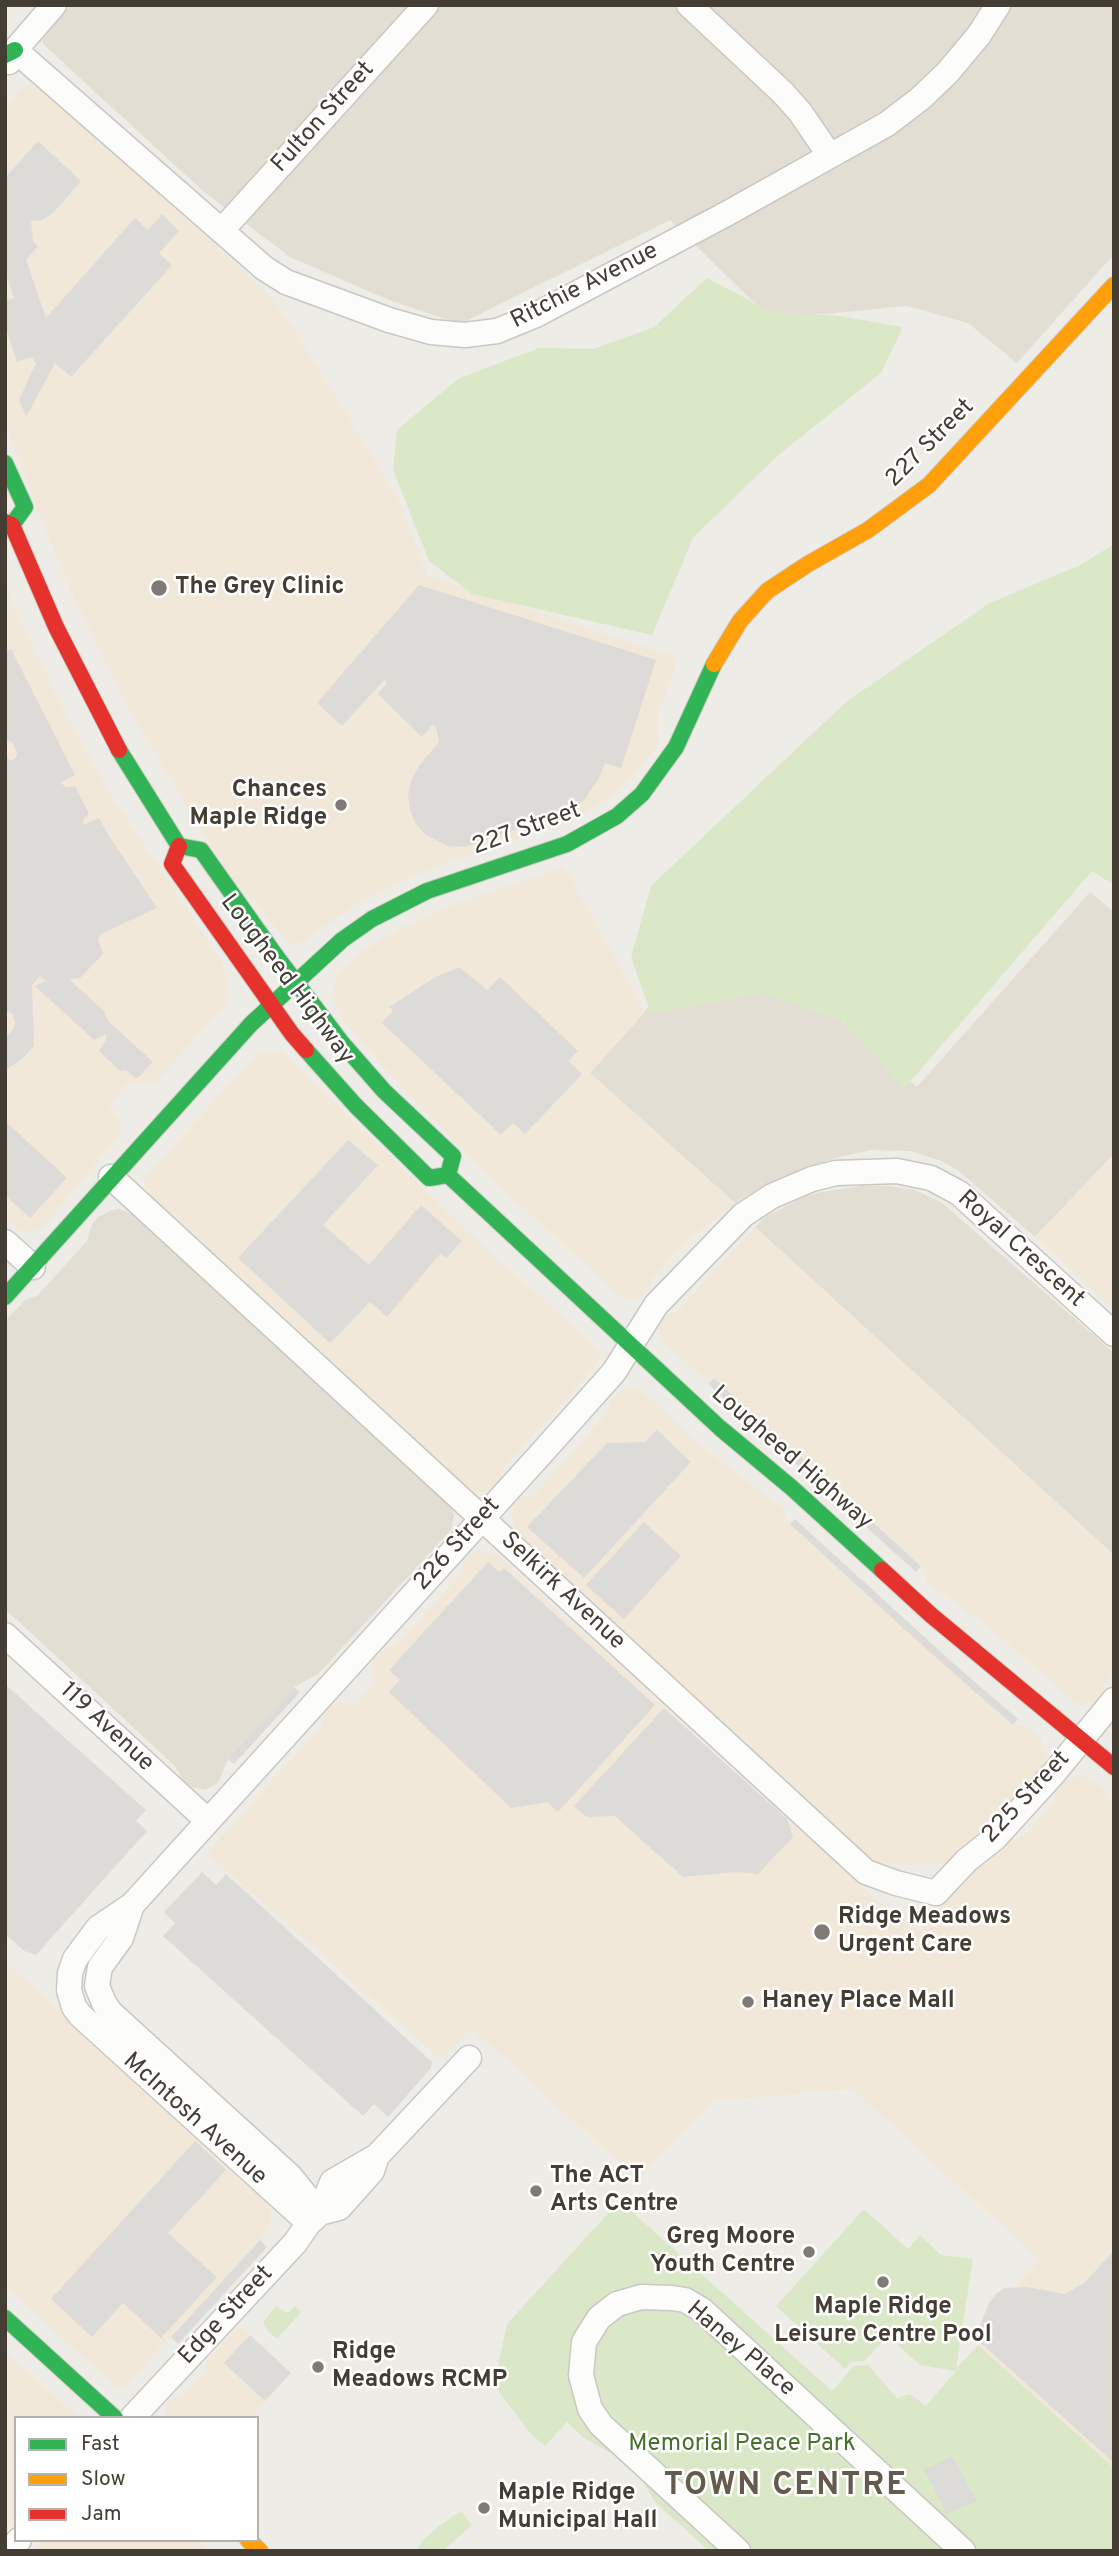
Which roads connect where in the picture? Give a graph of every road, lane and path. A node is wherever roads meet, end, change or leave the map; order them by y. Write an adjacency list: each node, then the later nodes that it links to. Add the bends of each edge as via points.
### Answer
1 (54, 5): 5 (street)
2 (426, 5): 7 (street, Fulton Street)
3 (689, 5): 6 (street, via 782,92)
4 (998, 5): 6 (street, Ritchie Avenue, via 966,52 921,98 887,124)
5 (9, 58): 7 (street, Ritchie Avenue)
6 (830, 156): 7 (street, Ritchie Avenue, via 536,315 497,331 465,335 431,332 286,282)
7 (222, 230)
8 (1114, 285): 12 (main road, 227 Street, via 929,485 868,530 768,591 740,621 715,662 661,771 617,816 567,844 410,898 352,933)
9 (5, 463): 10 (main road, Lougheed Highway, via 25,507)
10 (9, 524): 11 (main road, Lougheed Highway, via 85,686 132,773)
11 (179, 846): 12 (main road, Lougheed Highway, via 201,850); 13 (main road, Lougheed Highway, via 172,864)
12 (295, 982): 13 (main road, 227 Street); 14 (main road, Lougheed Highway, via 363,1067 453,1156)
13 (271, 1004): 14 (main road, Lougheed Highway, via 319,1065 420,1170 429,1178); 16 (main road, 227 Street)
14 (448, 1175): 21 (main road, Lougheed Highway)
15 (921, 1175): 20 (street, Royal Crescent, via 959,1193); 21 (street, 226 Street, via 836,1173 772,1196 743,1216 685,1273 650,1312)
16 (111, 1177): 18 (main road, 227 Street); 22 (street, Selkirk Avenue)
17 (5, 1242): 18 (street)
18 (33, 1267): 19 (main road, 227 Street)
19 (5, 1297)
20 (1114, 1334)
21 (630, 1344): 22 (street, 226 Street, via 614,1372); 25 (main road, Lougheed Highway, via 932,1615)
22 (482, 1519): 27 (street, 226 Street); 28 (street, Selkirk Avenue, via 866,1872)
23 (5, 1635): 27 (street, 119 Avenue)
24 (1114, 1700): 25 (street, 225 Street)
25 (1080, 1740): 26 (main road, Lougheed Highway); 28 (street, 225 Street, via 995,1838)
26 (1114, 1767)
27 (207, 1820): 29 (street, 226 Street)
28 (936, 1893)
29 (132, 1905): 30 (street, 226 Street, via 98,1927 77,1953 69,1990); 32 (street, via 121,1938 100,1967 97,1986 104,2003 290,2176)
30 (80, 2015): 32 (street, McIntosh Avenue)
31 (469, 2058): 32 (street, Edge Street, via 377,2156 372,2171 339,2208)
32 (315, 2218): 35 (street, Edge Street)
33 (5, 2318): 34 (main road)
34 (114, 2416)
35 (134, 2416)
36 (738, 2551): 37 (street, Haney Place, via 601,2425 590,2409 582,2375 584,2342 599,2318 617,2304 641,2297 672,2298 702,2310)
37 (963, 2551)

